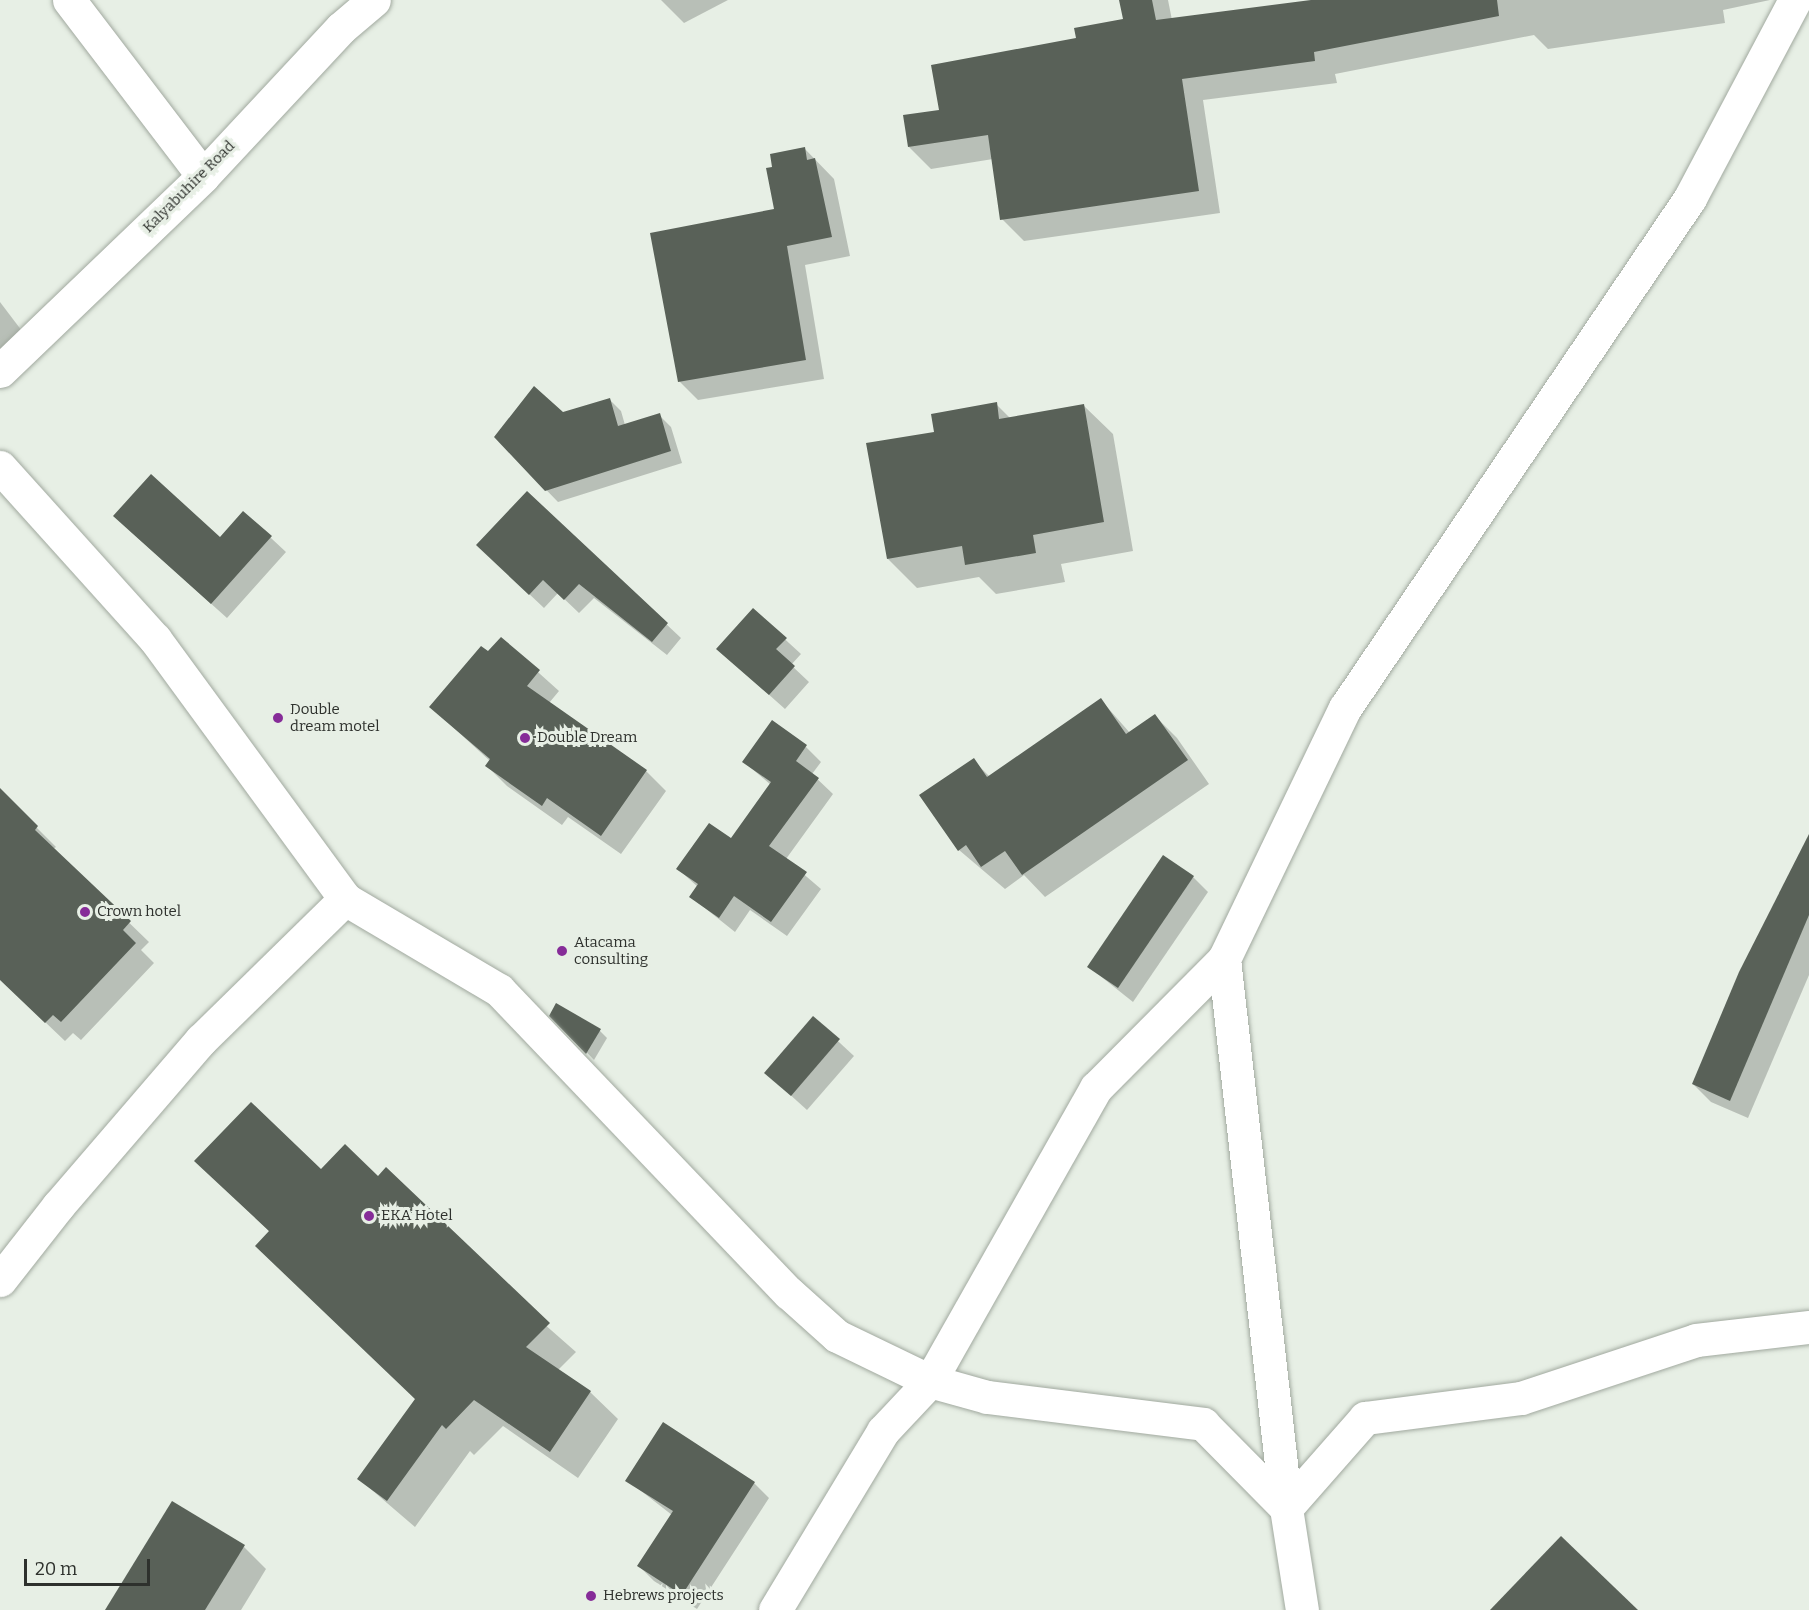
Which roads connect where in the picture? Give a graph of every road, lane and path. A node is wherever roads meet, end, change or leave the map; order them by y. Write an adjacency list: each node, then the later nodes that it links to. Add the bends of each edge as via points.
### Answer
1 (69, 0): 4 (street)
2 (374, 0): 4 (street, Kalyabuhire Road, via 341,28)
3 (1796, 0): 8 (street, via 1690,198 1345,708)
4 (203, 176): 5 (street, Kalyabuhire Road)
5 (0, 371)
6 (0, 467): 7 (street, via 16,480 155,639)
7 (345, 899): 9 (street, via 201,1040 58,1206); 11 (street, via 499,990 789,1293 837,1336)
8 (1224, 959): 11 (street, via 1096,1088); 12 (street)
9 (0, 1280)
10 (1809, 1327): 12 (street, via 1696,1340 1521,1398 1365,1418)
11 (930, 1381): 12 (street, via 987,1397 1203,1424); 13 (street, via 883,1431)
12 (1286, 1508): 14 (street)
13 (775, 1610)
14 (1302, 1610)

